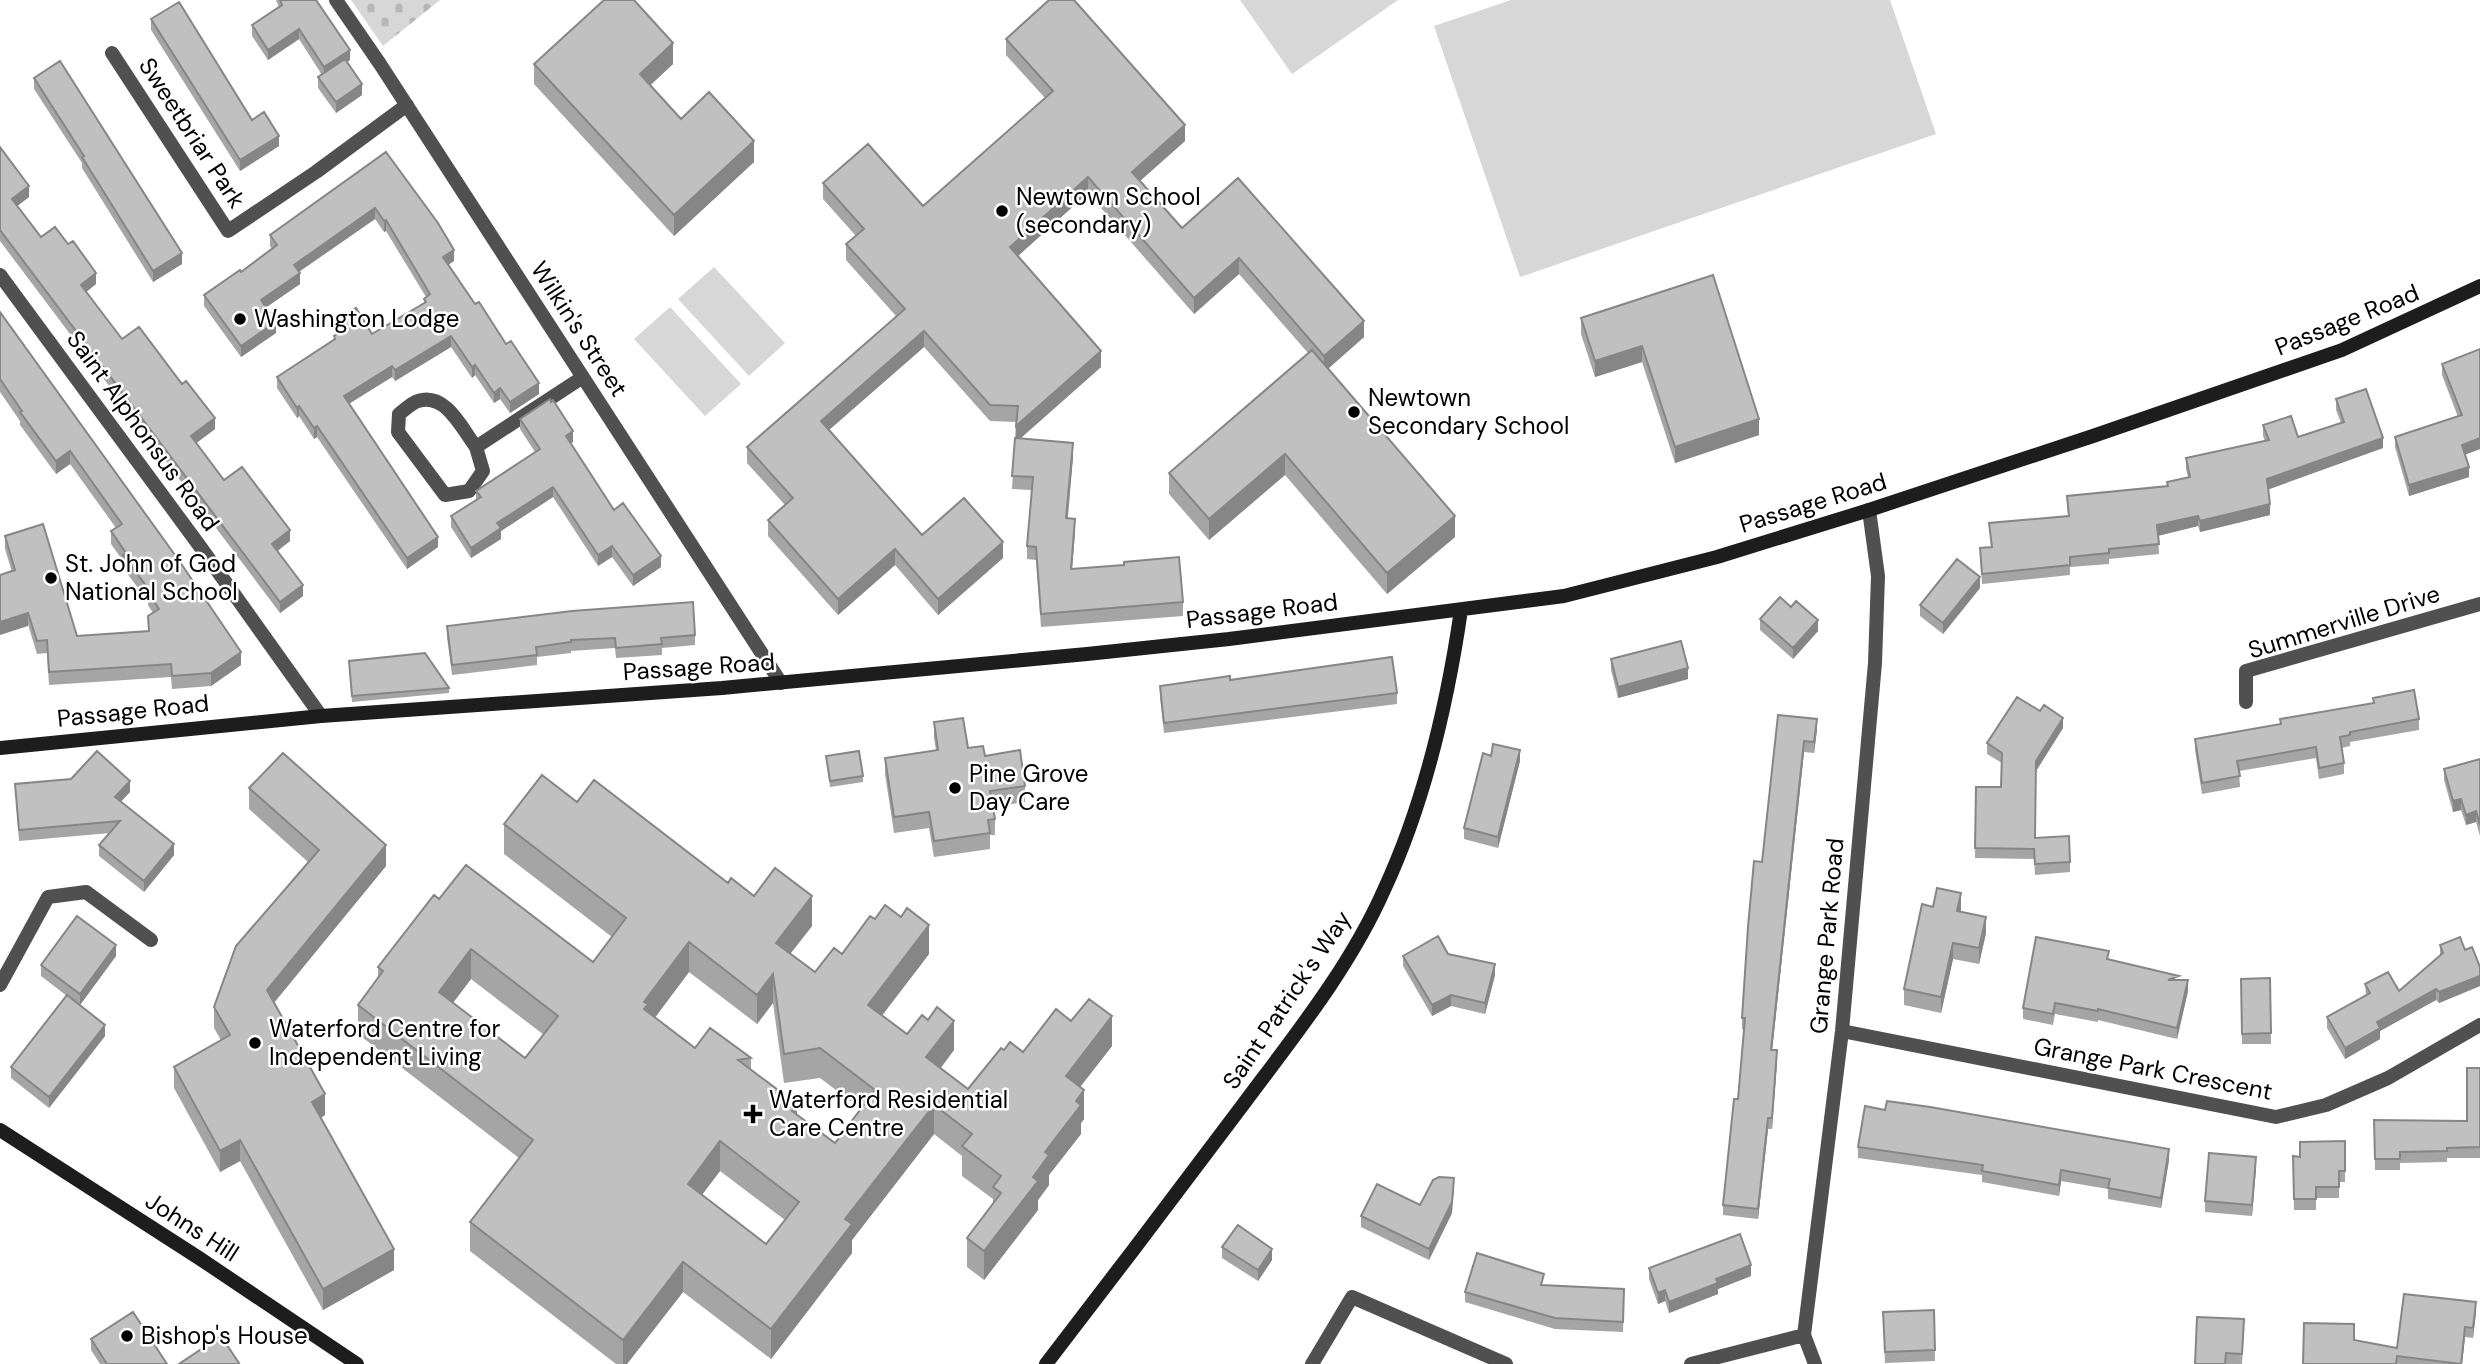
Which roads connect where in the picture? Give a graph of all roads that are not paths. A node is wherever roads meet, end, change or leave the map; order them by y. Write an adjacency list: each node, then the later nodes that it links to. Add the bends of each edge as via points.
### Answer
1 (336, 0): 3 (street, Wilkin's Street)
2 (112, 52): 3 (street, Sweetbriar Park, via 228,231)
3 (407, 105): 6 (street, Wilkin's Street)
4 (0, 275): 13 (street, Saint Alphonsus Road)
5 (2480, 286): 8 (main road, Passage Road, via 2305,364)
6 (583, 377): 7 (street); 11 (street, Wilkin's Street)
7 (476, 447): 7 (street, via 449,410 435,400 416,401 399,414 398,432 445,495 469,491 483,471)
8 (1868, 510): 10 (main road, Passage Road, via 1596,589); 18 (street, Grange Park Road, via 1878,576 1878,613)
9 (2480, 604): 12 (street, Summerville Drive, via 2246,671)
10 (1461, 610): 11 (main road, Passage Road, via 1229,639); 22 (main road, Saint Patrick's Way, via 1426,776 1374,911 1284,1051)
11 (782, 684): 13 (main road, Passage Road)
12 (2246, 702)
13 (321, 716): 14 (main road, Passage Road)
14 (0, 748)
15 (151, 940): 16 (street, via 86,892 48,897)
16 (0, 985)
17 (2480, 1025): 18 (street, Grange Park Crescent, via 2375,1083 2326,1105 2276,1117)
18 (1842, 1031): 20 (street, Grange Park Road)
19 (0, 1130): 21 (main road, Johns Hill)
20 (1804, 1335): 25 (street); 26 (street, Grange Park Road)
21 (357, 1364)
22 (1046, 1364)
23 (1312, 1364): 24 (street, via 1352,1297)
24 (1506, 1364)
25 (1690, 1364)
26 (1815, 1364)

